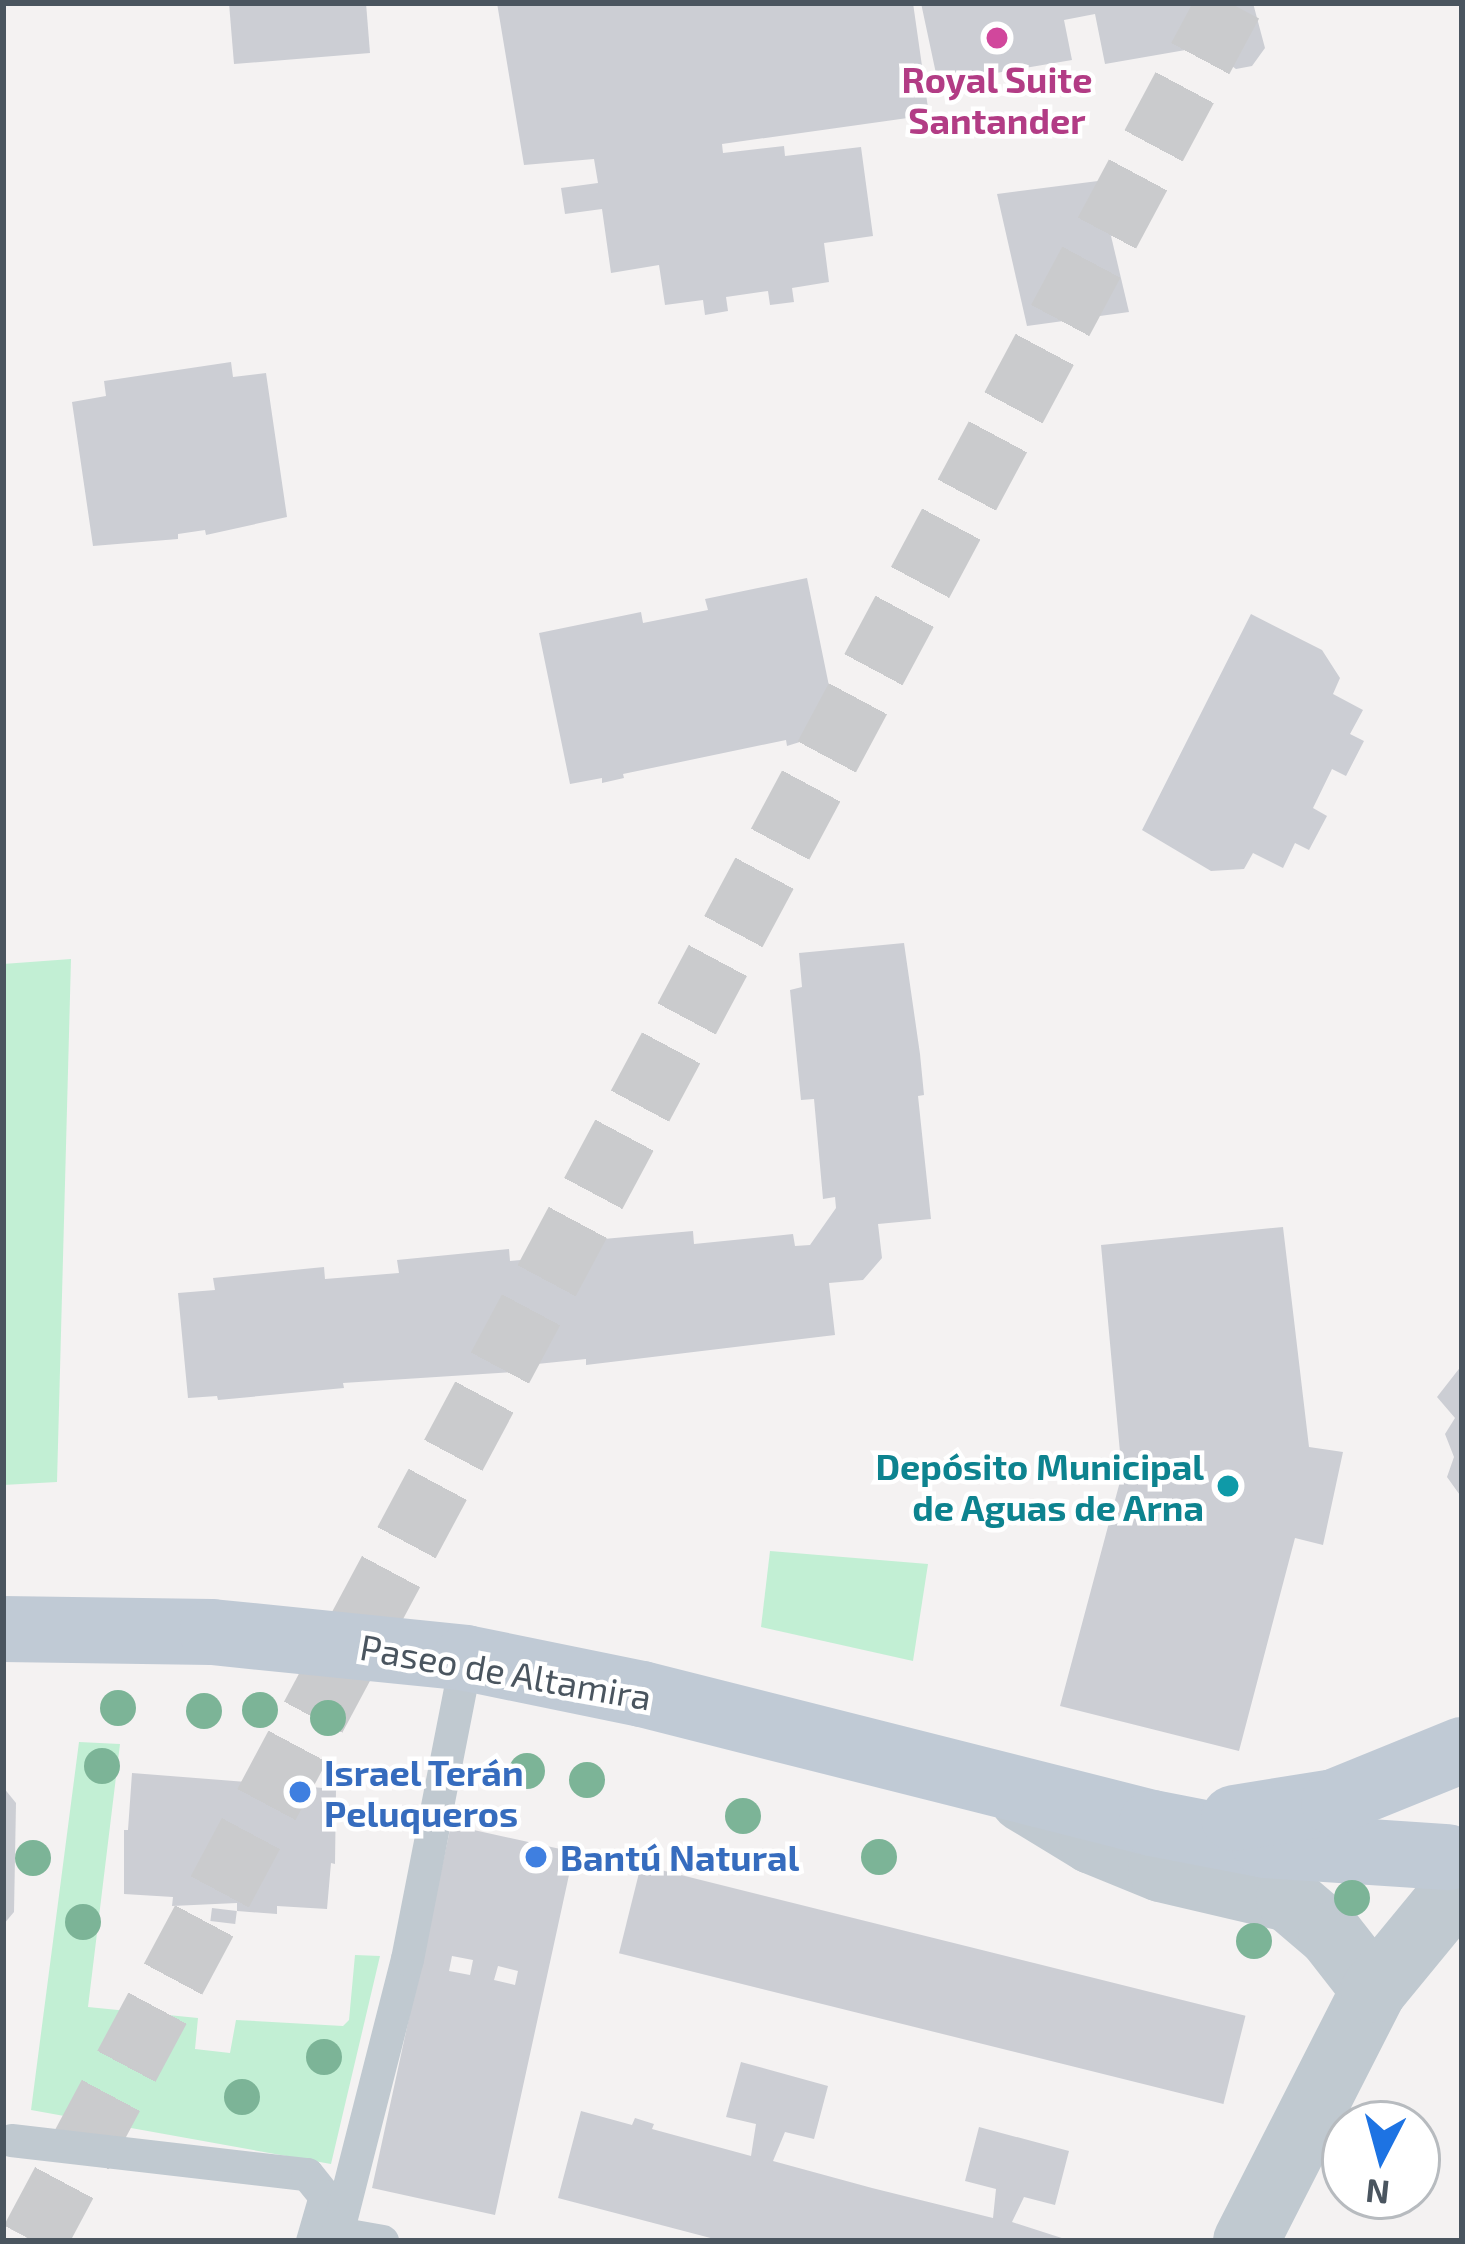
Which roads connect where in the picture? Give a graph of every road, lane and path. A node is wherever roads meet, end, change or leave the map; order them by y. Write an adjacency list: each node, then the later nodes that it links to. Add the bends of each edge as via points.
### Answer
1 (3, 1629): 2 (main road, Paseo de Altamira, via 257,1635)
2 (466, 1658): 5 (main road, Paseo de Altamira); 10 (lane, via 407,1959)
3 (1462, 1750): 6 (main road, Paseo de Altamira, via 1334,1802 1274,1816)
4 (1462, 1763): 7 (main road, via 1442,1813)
5 (1000, 1784): 6 (main road, Paseo de Altamira); 8 (street, Paseo de Altamira, via 1092,1841 1144,1862 1289,1899 1331,1935)
6 (1152, 1823): 7 (main road, Paseo de Altamira)
7 (1457, 1875): 8 (street)
8 (1374, 1990): 12 (street)
9 (11, 2140): 10 (lane, via 307,2174 325,2196)
10 (328, 2238): 11 (lane)
11 (382, 2241)
12 (1246, 2241)

